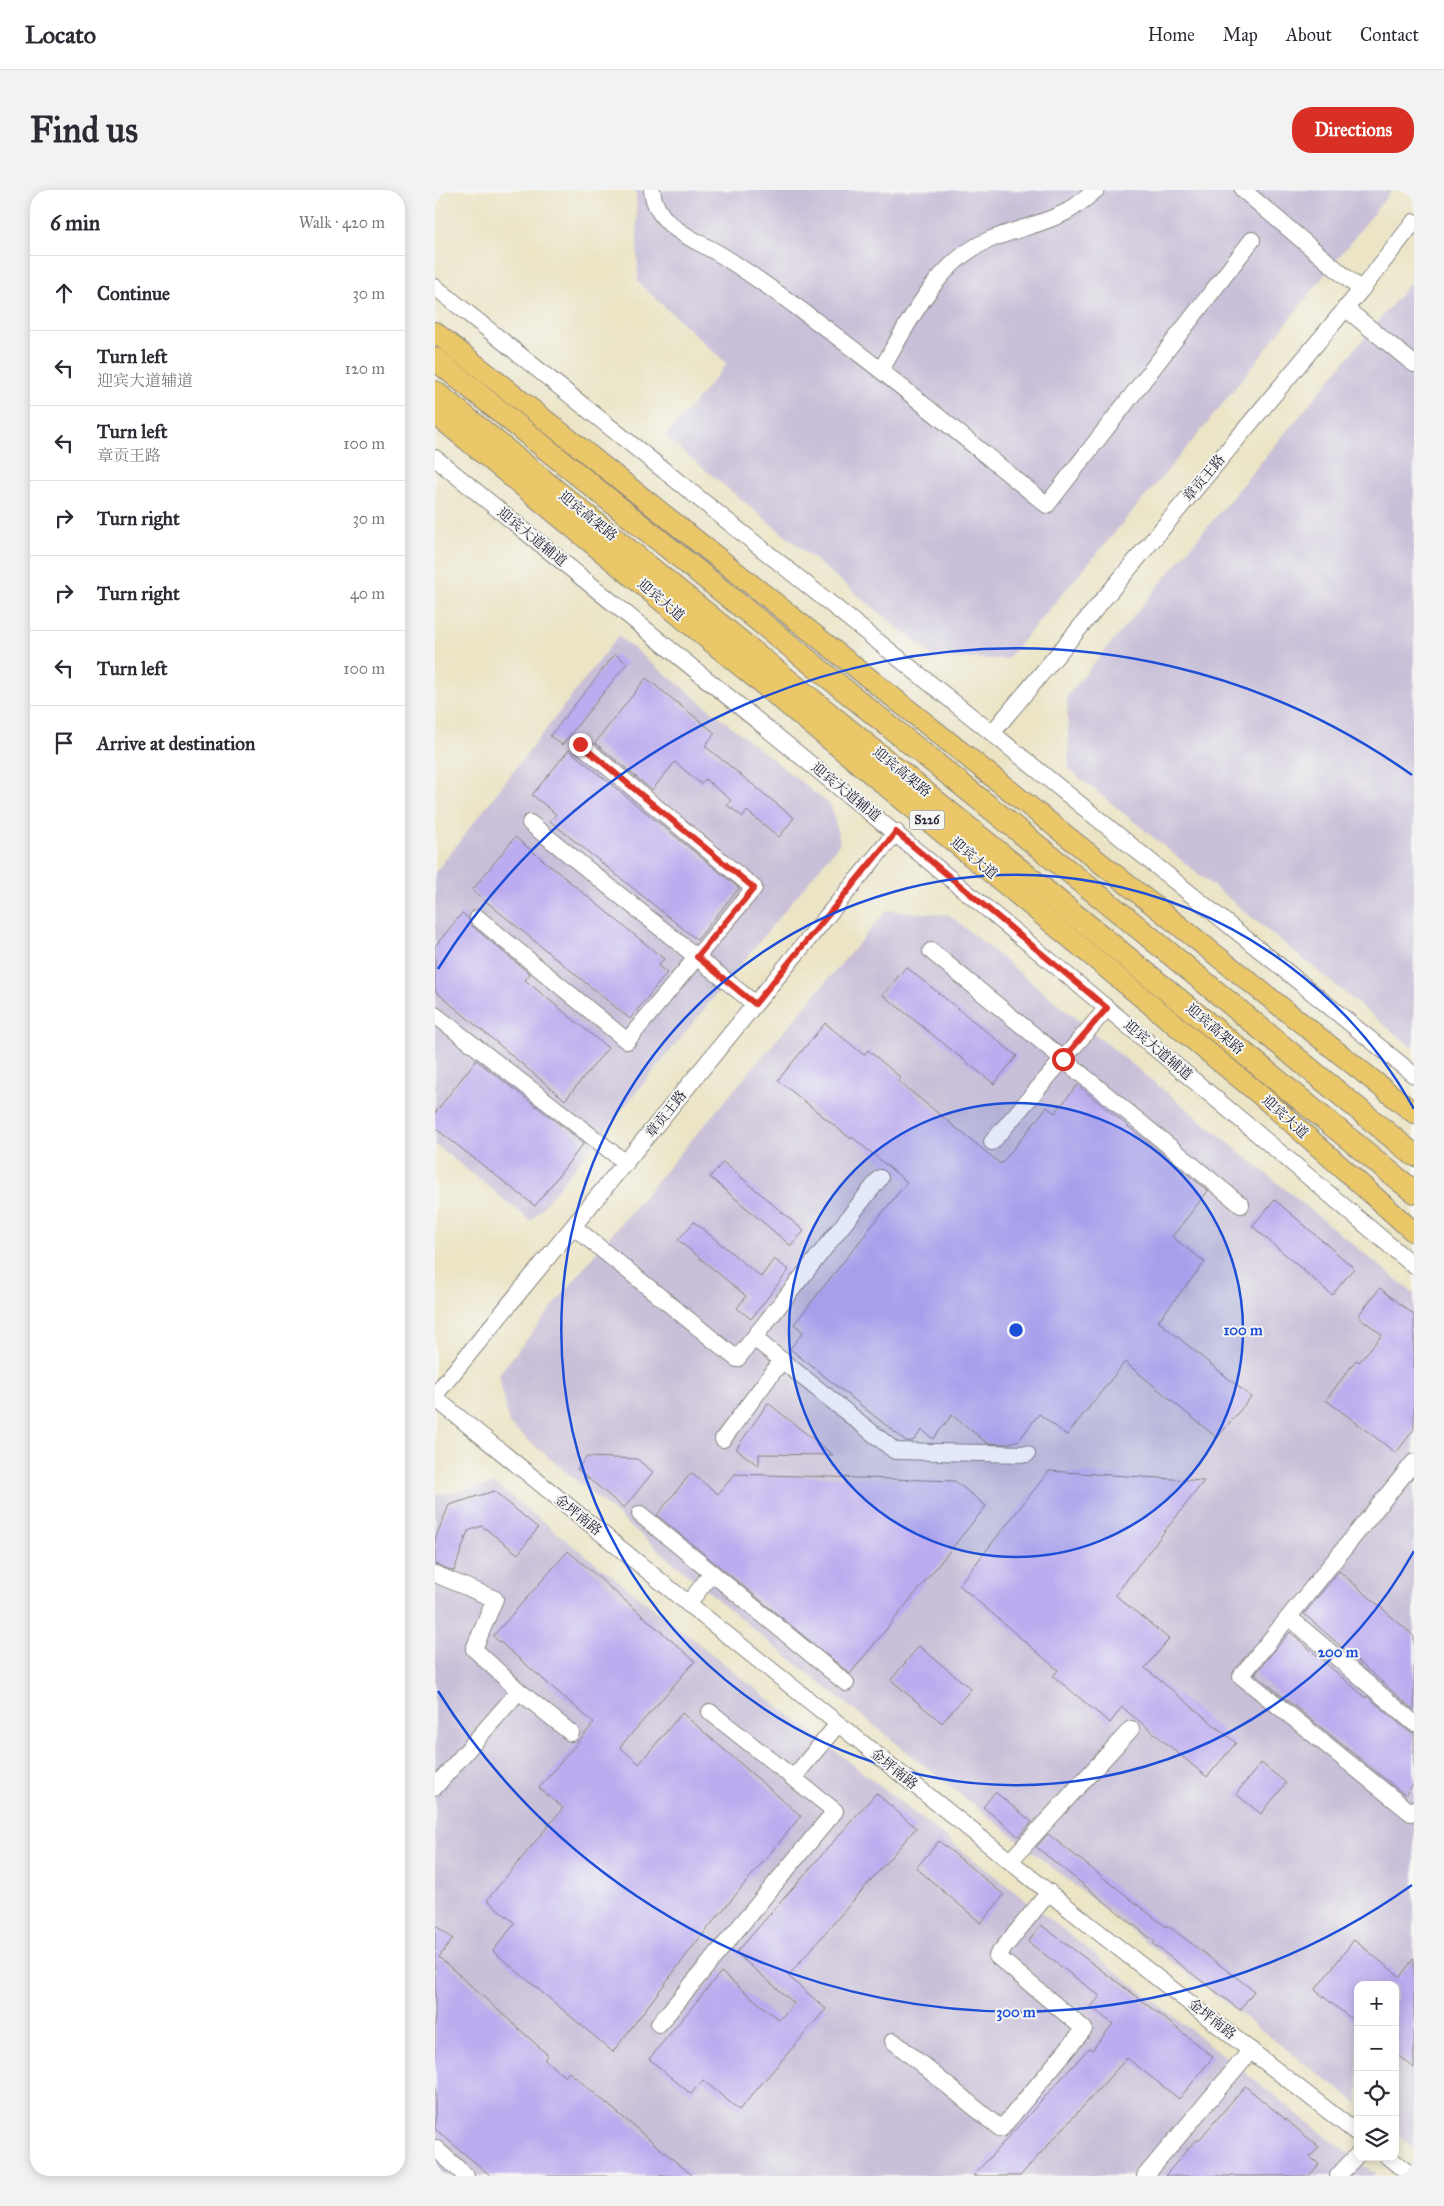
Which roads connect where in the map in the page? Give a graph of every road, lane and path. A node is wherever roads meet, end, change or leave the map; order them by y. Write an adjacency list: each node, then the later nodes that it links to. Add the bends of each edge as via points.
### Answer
1 (653, 190): 12 (street, via 654,203 671,227 785,297)
2 (1096, 190): 12 (street, via 1069,211 989,240 961,257 929,290)
3 (1243, 190): 7 (street)
4 (1414, 222): 7 (street, 章贡王路)
5 (1252, 240): 12 (street, via 1047,505)
6 (435, 287): 16 (street)
7 (1361, 290): 8 (street, 章贡王路)
8 (1345, 308): 11 (street); 16 (street, 章贡王路)
9 (435, 332): 30 (main road)
10 (435, 359): 27 (highway, 迎宾高架路)
11 (1414, 364)
12 (881, 370)
13 (435, 392): 29 (highway, 迎宾高架路)
14 (435, 414): 40 (main road, 迎宾大道 / S226, via 1265,1098)
15 (435, 458): 19 (street, 迎宾大道辅道)
16 (992, 734): 28 (street)
17 (580, 744): 22 (street, via 754,888)
18 (530, 823): 22 (street)
19 (896, 832): 23 (street, 章贡王路); 24 (street, 迎宾大道辅道)
20 (478, 918): 22 (street, via 627,1041)
21 (931, 951): 26 (street)
22 (697, 957): 23 (street)
23 (755, 1004): 34 (street, 章贡王路)
24 (1107, 1008): 26 (street); 41 (street, 迎宾大道辅道)
25 (435, 1014): 34 (street)
26 (1063, 1059): 31 (street); 38 (street)
27 (1303, 1062): 32 (highway); 33 (highway, 迎宾高架路)
28 (1412, 1071)
29 (1285, 1087): 36 (highway, 迎宾高架路); 37 (highway)
30 (1414, 1114)
31 (992, 1142)
32 (1414, 1144)
33 (1414, 1155)
34 (626, 1162): 39 (street, 章贡王路)
35 (880, 1178): 42 (street)
36 (1414, 1192)
37 (1414, 1204)
38 (1241, 1205)
39 (574, 1226): 42 (street, via 737,1359); 44 (street, 章贡王路)
40 (1414, 1232)
41 (1414, 1266)
42 (754, 1338): 43 (street)
43 (782, 1360): 45 (street); 46 (street, via 895,1451)
44 (435, 1396): 51 (street, 金坪南路)
45 (723, 1439)
46 (1027, 1454)
47 (1414, 1462): 52 (street)
48 (640, 1514): 49 (street)
49 (712, 1573): 51 (street); 53 (street)
50 (435, 1574): 54 (street, via 495,1599 474,1649)
51 (688, 1604): 57 (street, 金坪南路)
52 (1289, 1617): 56 (street); 62 (street, via 1241,1676 1411,1813)
53 (846, 1683)
54 (519, 1691): 59 (street); 61 (street)
55 (710, 1712): 60 (street)
56 (1414, 1723)
57 (838, 1724): 60 (street); 63 (street, 金坪南路)
58 (1131, 1728): 63 (street)
59 (571, 1733)
60 (793, 1778): 65 (street, via 835,1810)
61 (435, 1787)
62 (1414, 1809)
63 (1010, 1861): 64 (street, 金坪南路)
64 (1049, 1892): 66 (street, via 997,1956 1084,2029 1001,2129); 67 (street, 金坪南路)
65 (659, 2024)
66 (893, 2041)
67 (1251, 2050): 68 (street, 金坪南路); 73 (street)
68 (1354, 2131)
69 (435, 2148): 72 (street)
70 (1354, 2158): 74 (street)
71 (1393, 2161): 75 (street)
72 (466, 2176)
73 (1145, 2176)
74 (1338, 2176)
75 (1412, 2176)

